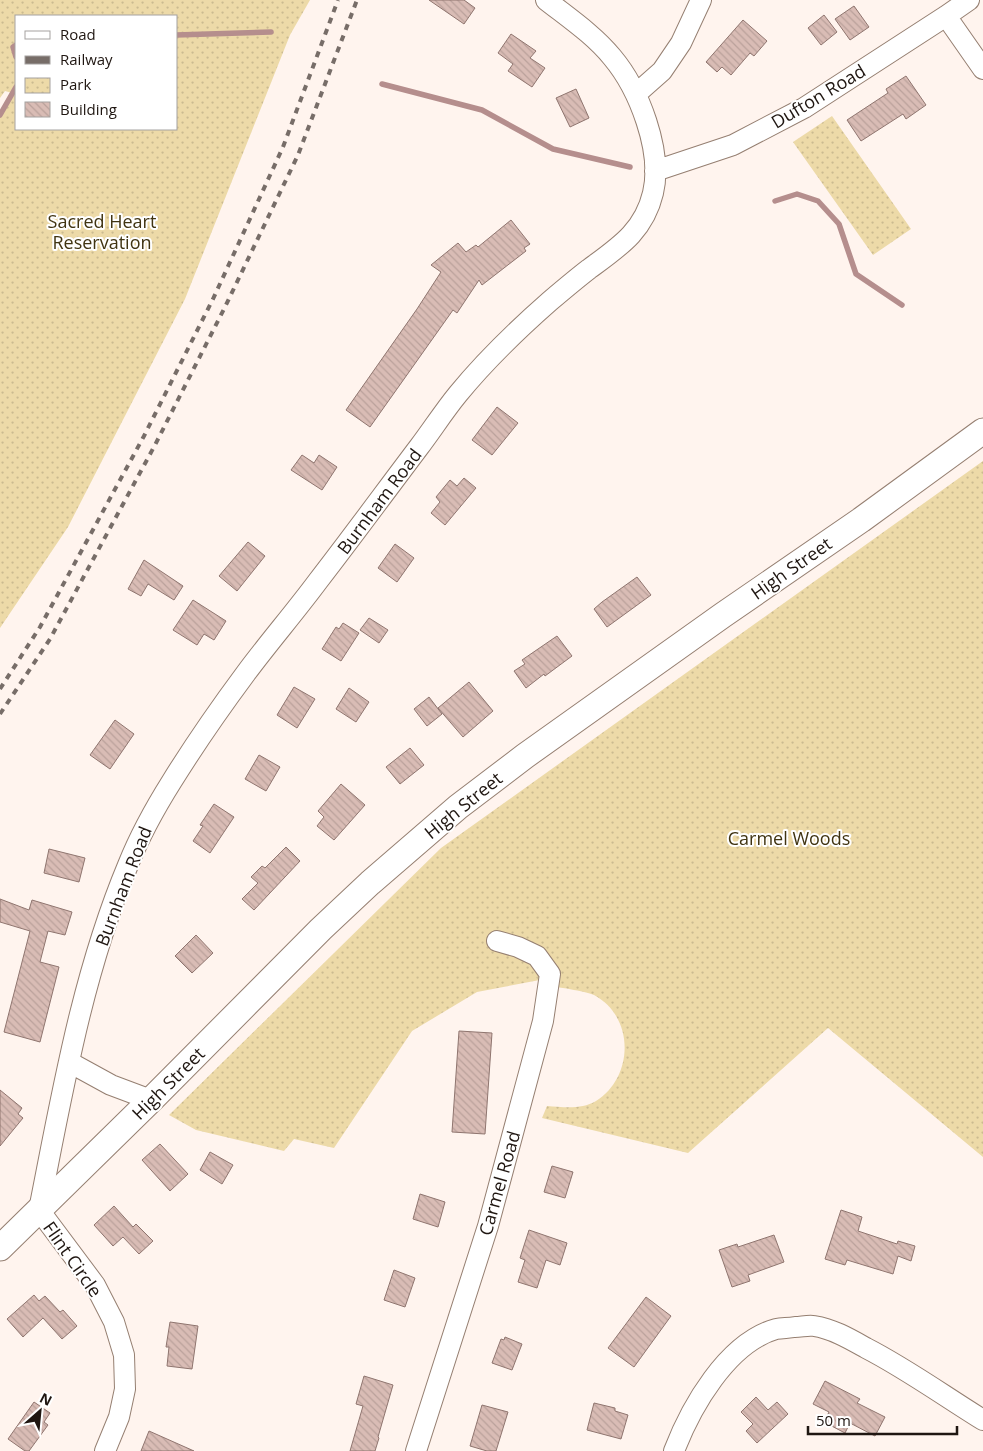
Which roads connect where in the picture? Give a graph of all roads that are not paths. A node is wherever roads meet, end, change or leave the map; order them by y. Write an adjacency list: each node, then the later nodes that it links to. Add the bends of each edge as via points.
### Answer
1 (546, 0): 6 (street, Burnham Road, via 614,58)
2 (701, 0): 6 (street, via 681,43 662,71)
3 (969, 0): 4 (street, Dufton Road)
4 (946, 16): 5 (street); 7 (street, Dufton Road, via 804,108 733,144)
5 (983, 69)
6 (636, 94): 7 (street, Burnham Road, via 647,122)
7 (655, 171): 10 (street, Burnham Road, via 653,192 636,229 624,243 530,319 458,395 246,672 184,762 150,817 128,864 86,990)
8 (983, 431): 11 (main road, High Street, via 458,807 320,929)
9 (497, 941): 16 (street, Carmel Road, via 537,956 550,974 543,1021 488,1226)
10 (69, 1062): 11 (street, via 111,1085); 12 (street, Burnham Road)
11 (151, 1100): 12 (main road, High Street)
12 (39, 1210): 13 (main road, High Street); 15 (street, Flint Circle, via 95,1285 114,1322 124,1354 125,1389)
13 (0, 1248)
14 (983, 1420): 17 (street, via 923,1380 840,1334 812,1326 794,1327 776,1329 753,1340 730,1358 705,1388)
15 (106, 1451)
16 (416, 1451)
17 (674, 1451)

